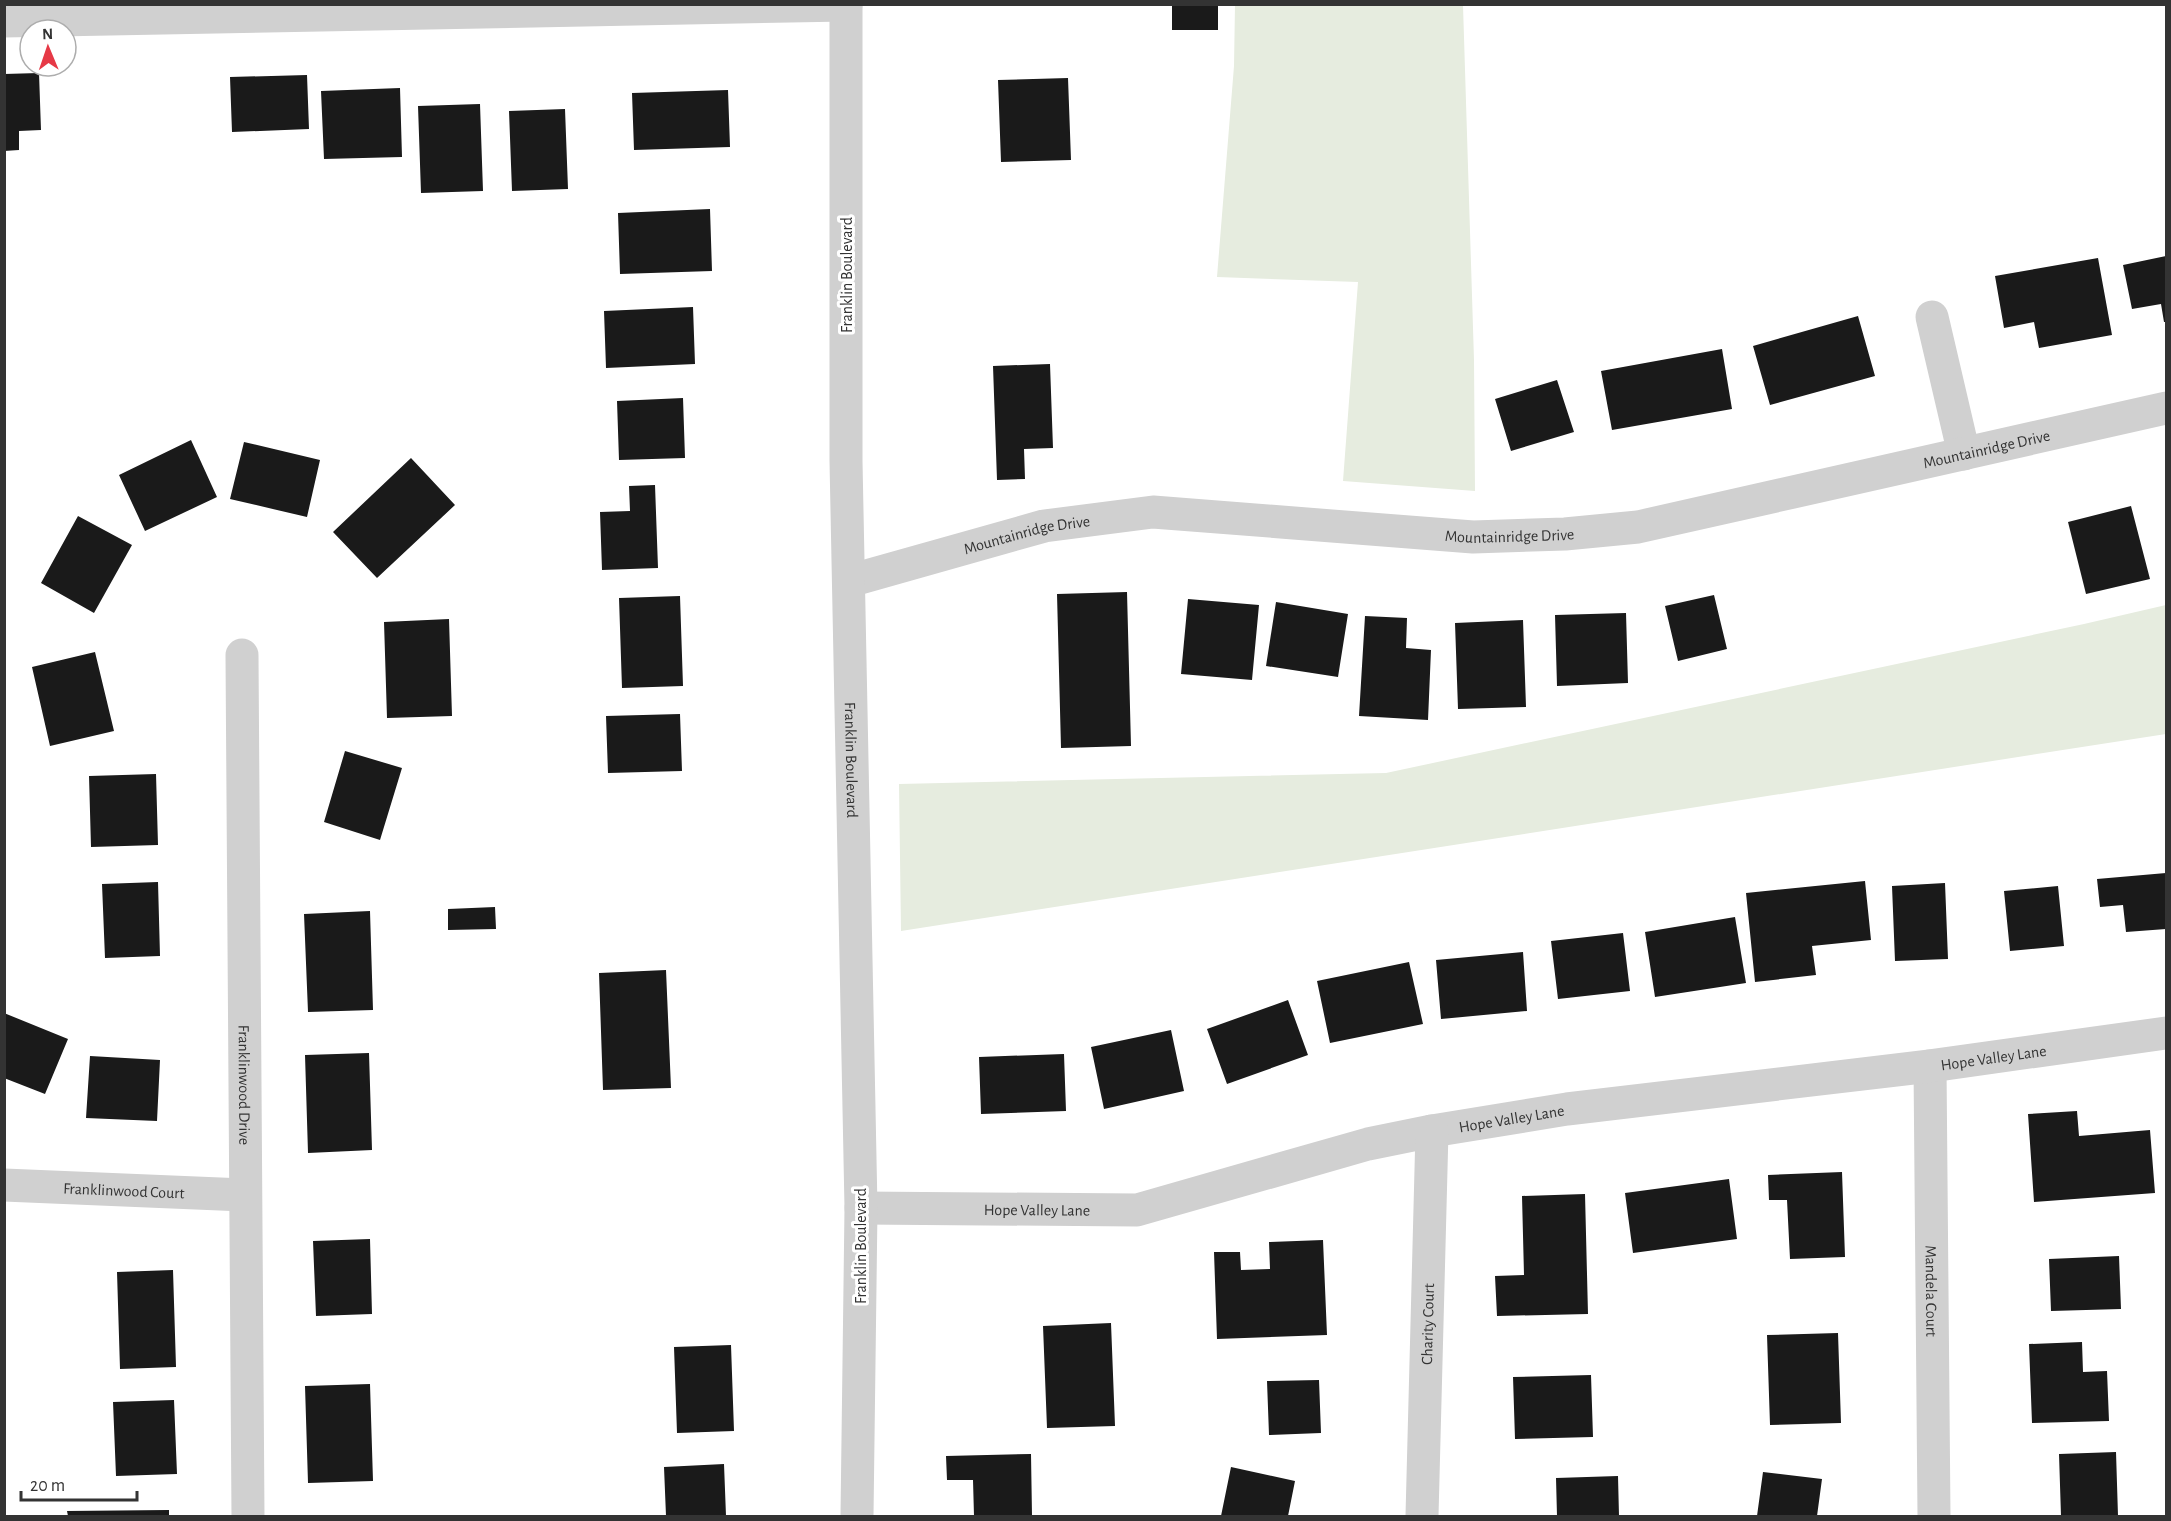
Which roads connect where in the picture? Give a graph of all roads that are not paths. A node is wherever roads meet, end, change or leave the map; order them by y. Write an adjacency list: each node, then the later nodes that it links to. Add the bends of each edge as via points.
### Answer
1 (846, 5): 2 (street); 6 (street, Franklin Boulevard)
2 (4, 21)
3 (1932, 317): 5 (street)
4 (2166, 408): 5 (street, Mountainridge Drive)
5 (1964, 454): 6 (street, Mountainridge Drive, via 1638,527 1473,537 1153,512 1044,526)
6 (849, 581): 13 (street, Franklin Boulevard)
7 (242, 655): 12 (street, Franklinwood Drive)
8 (2166, 1033): 9 (street, Hope Valley Lane)
9 (1930, 1066): 10 (street, Hope Valley Lane, via 1567,1109); 17 (street, Mandela Court)
10 (1432, 1131): 13 (street, Hope Valley Lane, via 1368,1144 1137,1210); 16 (street, Charity Court)
11 (4, 1185): 12 (street, Franklinwood Court)
12 (244, 1195): 14 (street, Franklinwood Drive)
13 (861, 1208): 15 (street, Franklin Boulevard)
14 (248, 1516)
15 (857, 1516)
16 (1422, 1516)
17 (1934, 1516)

